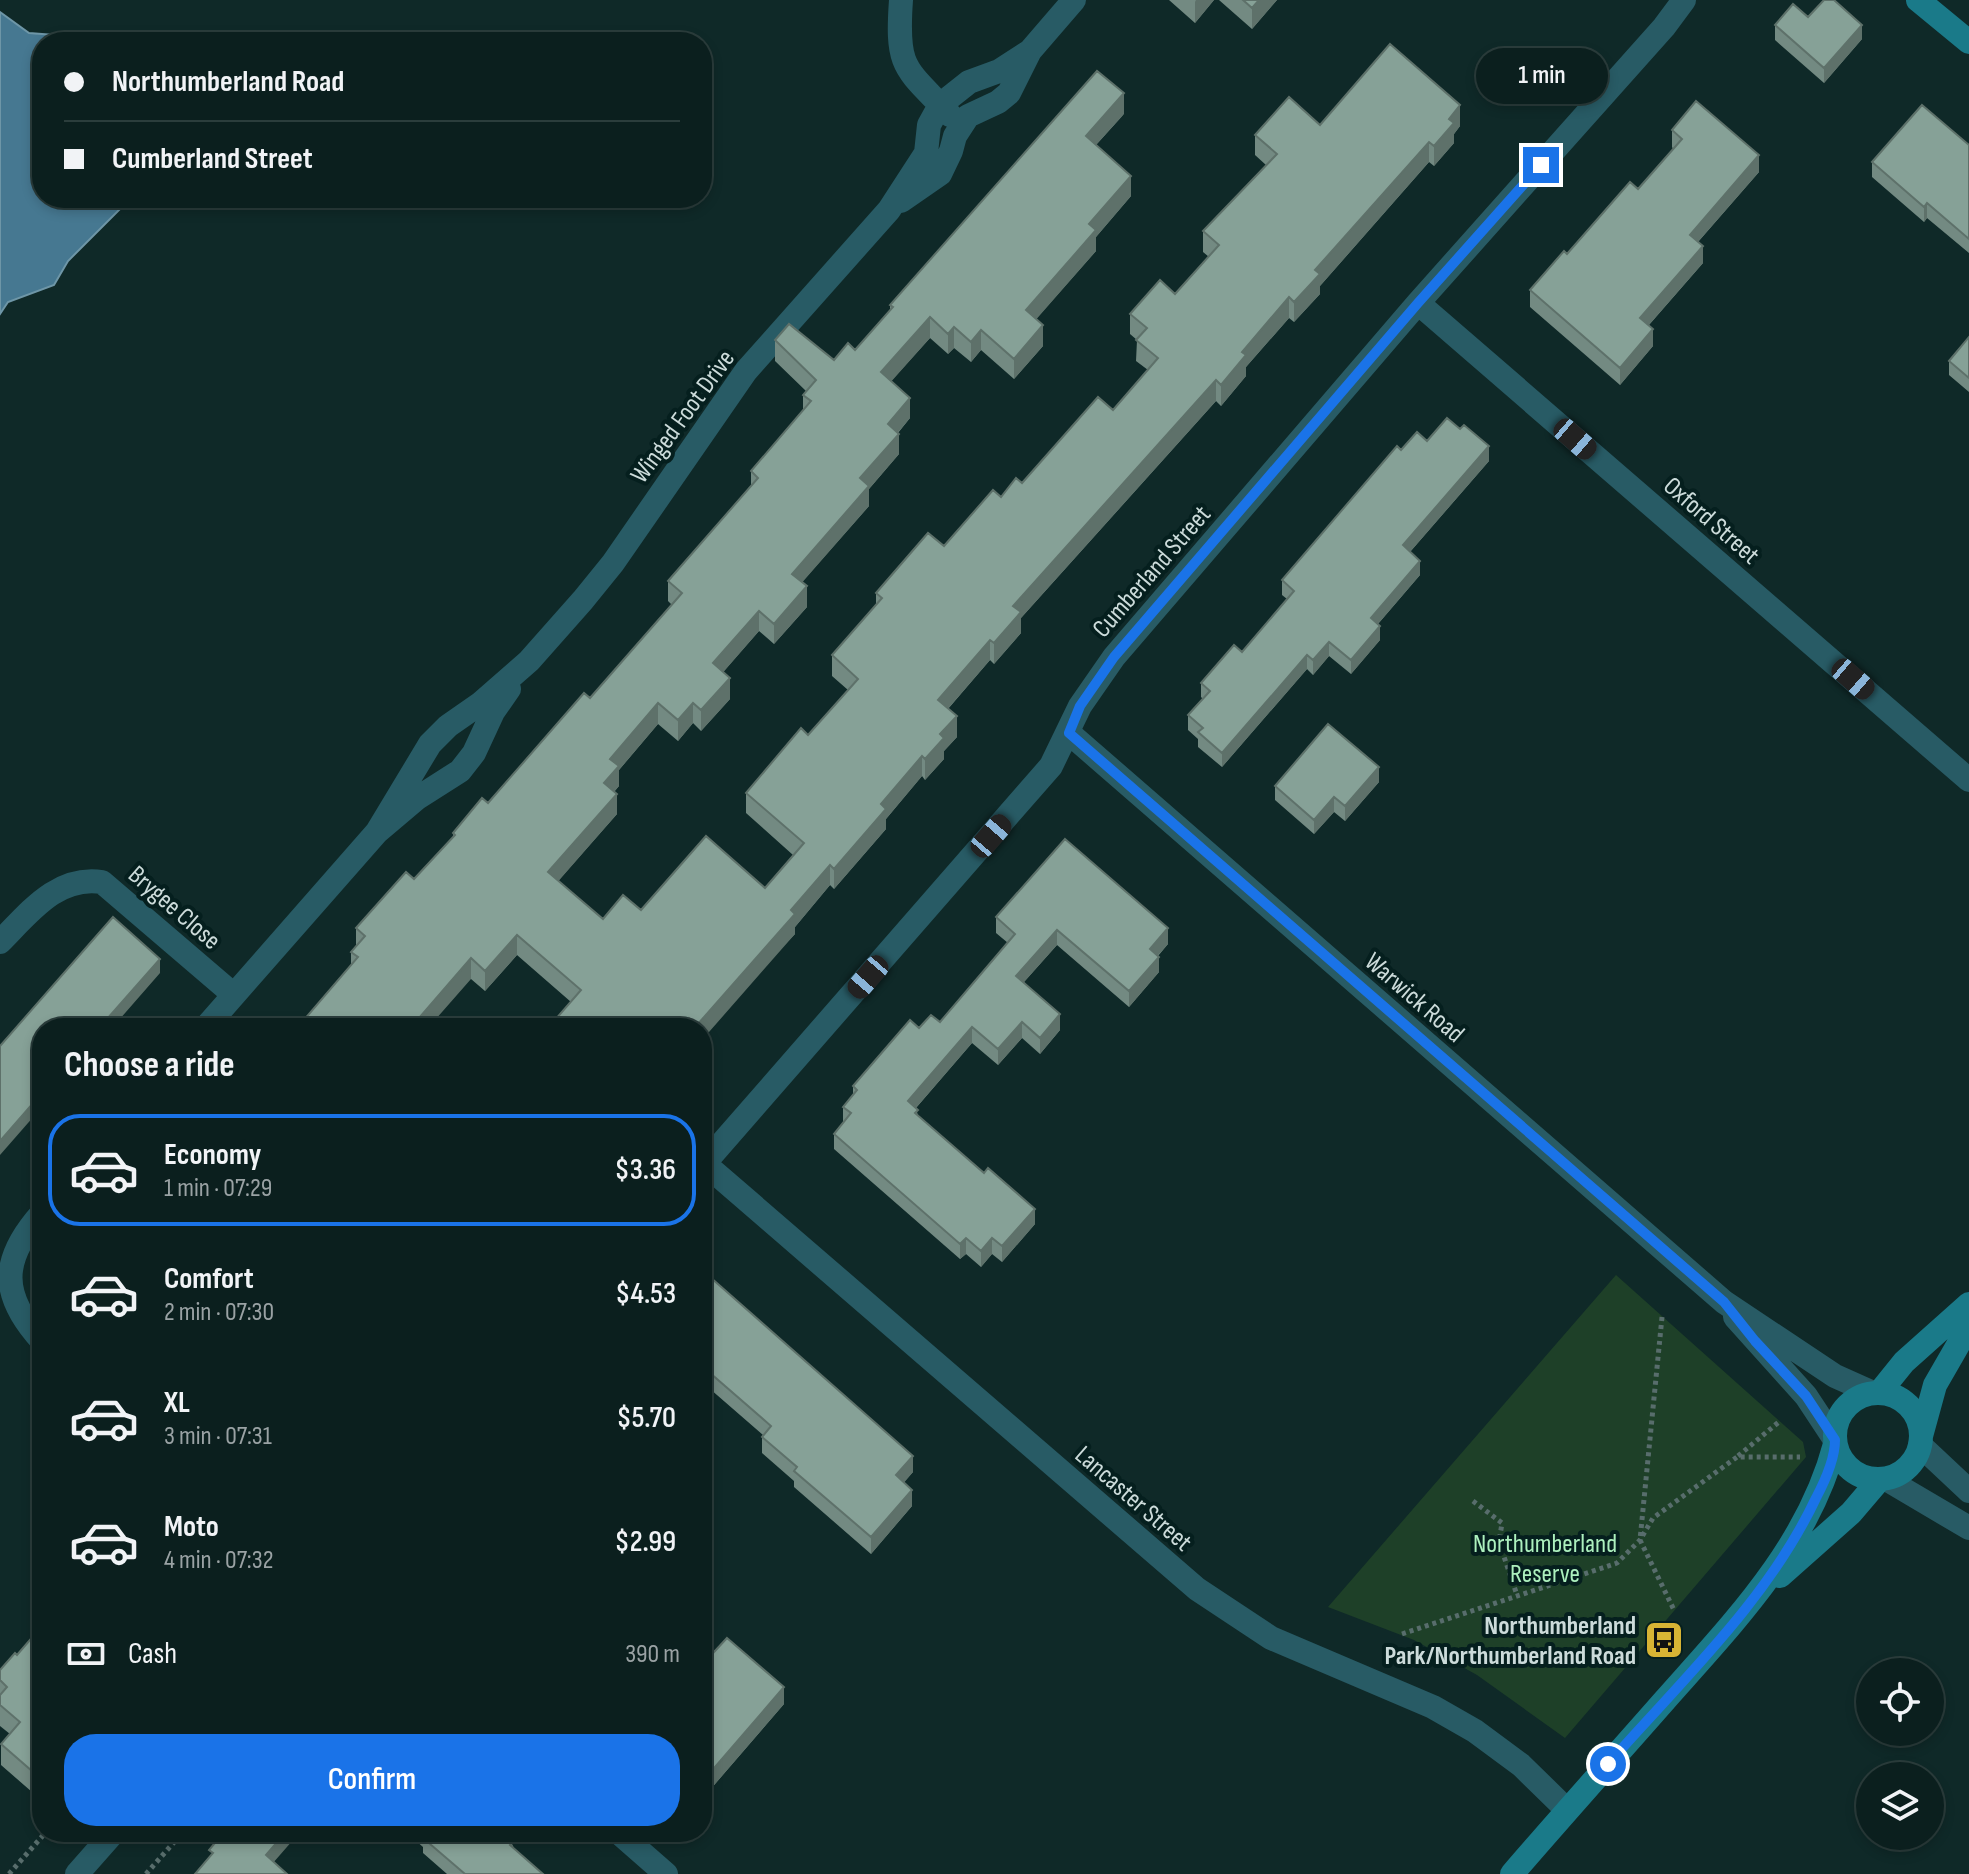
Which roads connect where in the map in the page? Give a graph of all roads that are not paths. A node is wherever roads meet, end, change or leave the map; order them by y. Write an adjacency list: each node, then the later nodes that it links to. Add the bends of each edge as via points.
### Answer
1 (901, 0): 9 (street, via 902,59)
2 (1074, 0): 8 (street)
3 (1684, 0): 6 (street, Cumberland Street)
4 (1694, 0): 6 (street, Cumberland Street)
5 (1925, 4): 7 (street)
6 (1664, 27): 12 (street, Cumberland Street)
7 (1969, 42)
8 (1030, 51): 9 (street, via 969,82); 10 (street, via 1009,93 968,116)
9 (940, 105): 10 (street); 11 (street, Winged Foot Drive, via 929,125 926,153)
10 (961, 126): 11 (street, Winged Foot Drive, via 940,174)
11 (889, 210): 13 (street, Winged Foot Drive, via 746,371 613,563)
12 (1418, 303): 14 (street, Cumberland Street, via 1106,667); 15 (street, Oxford Street)
13 (529, 661): 16 (street, Winged Foot Drive, via 430,744); 16 (street, Winged Foot Drive, via 460,771)
14 (1069, 733): 20 (street, Cumberland Street, via 1032,790); 24 (street, Warwick Road)
15 (1969, 780)
16 (377, 832): 18 (street, Winged Foot Drive)
17 (0, 942): 18 (street, Brygee Close, via 39,902 67,883 102,882)
18 (234, 995): 19 (street, Winged Foot Drive)
19 (214, 1018)
20 (712, 1155)
21 (712, 1173): 35 (street, Lancaster Street, via 1197,1589 1271,1638 1399,1690 1475,1731 1521,1765)
22 (32, 1227): 23 (street, via 12,1255)
23 (5, 1302): 27 (street)
24 (1724, 1302): 28 (street, Warwick Road, via 1835,1376); 30 (street, Warwick Road, via 1806,1396)
25 (1969, 1304): 28 (street)
26 (1969, 1326): 29 (street, via 1935,1385)
27 (32, 1330)
28 (1876, 1393): 29 (street, via 1904,1402 1919,1423); 30 (street, via 1849,1404 1840,1414)
29 (1921, 1441): 31 (street, via 1908,1467); 32 (street)
30 (1835, 1442): 31 (street, via 1846,1466 1868,1479); 34 (street, via 1812,1508)
31 (1883, 1479): 33 (street); 34 (street)
32 (1969, 1491)
33 (1969, 1528)
34 (1751, 1602): 35 (street)
35 (1567, 1810): 40 (street)
36 (105, 1842): 38 (street)
37 (629, 1842): 39 (street)
38 (77, 1874)
39 (666, 1874)
40 (1512, 1874)

